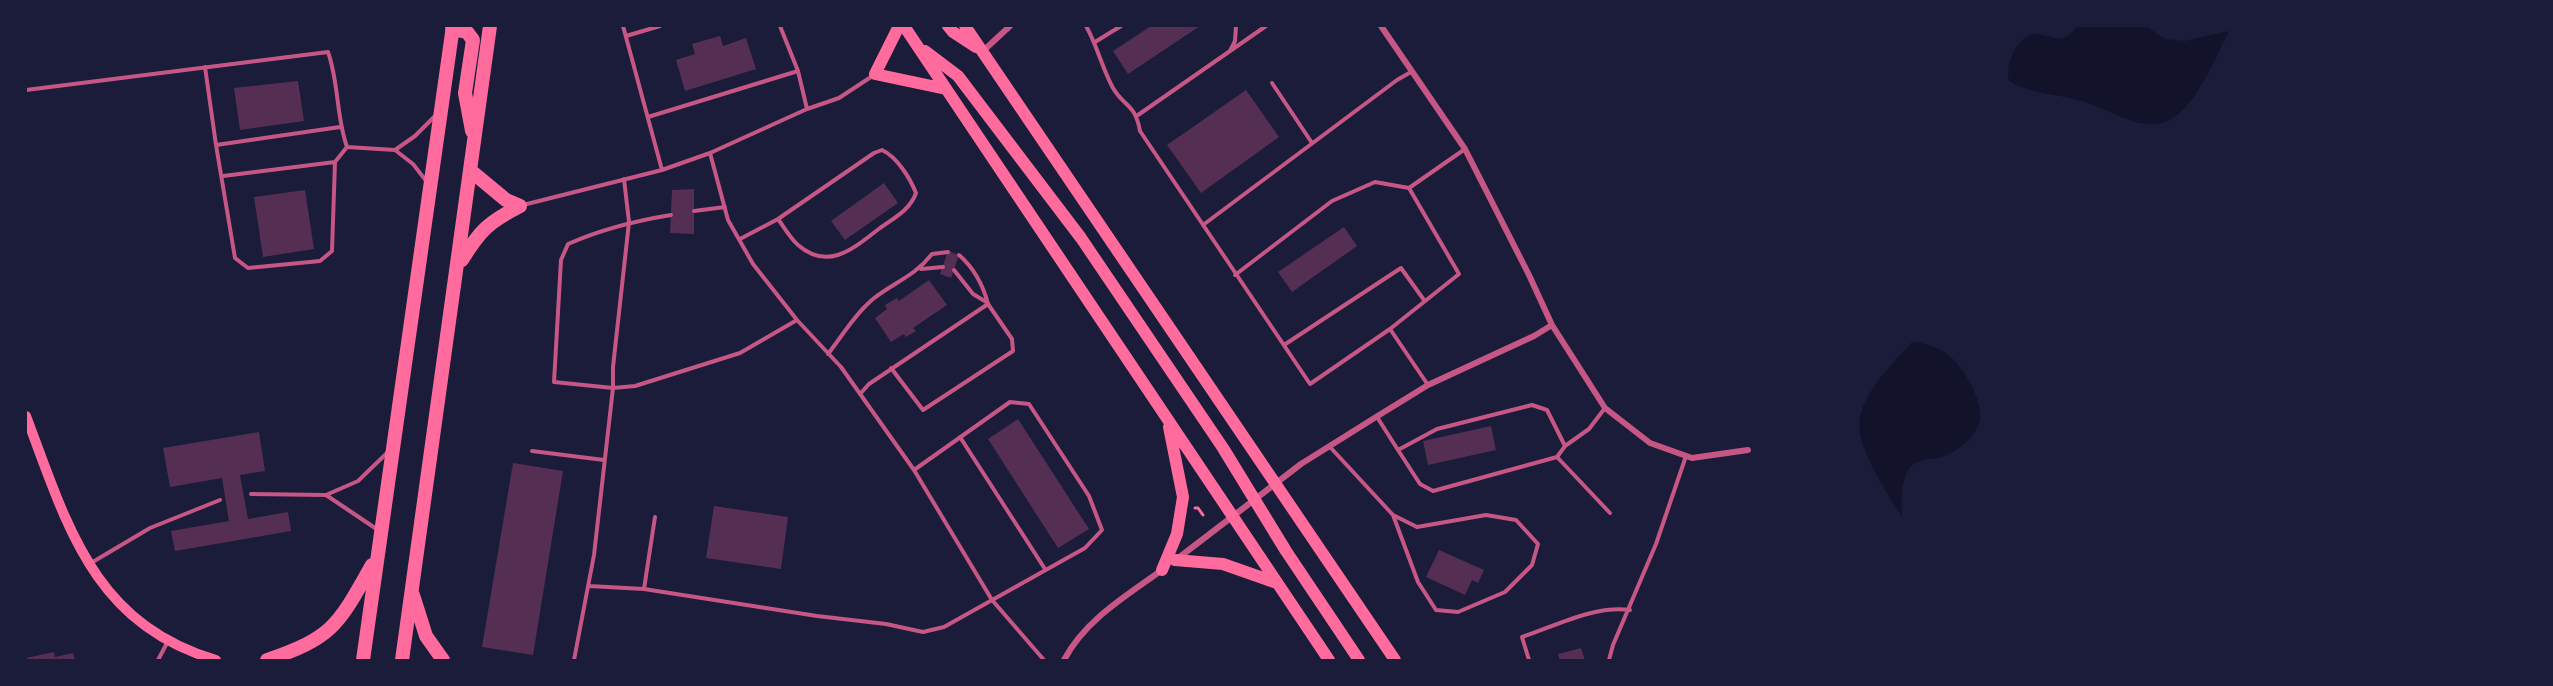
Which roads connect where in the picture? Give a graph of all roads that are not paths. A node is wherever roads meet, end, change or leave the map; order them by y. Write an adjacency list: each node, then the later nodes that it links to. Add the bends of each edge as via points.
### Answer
1 (490, 26): 35 (highway)
2 (623, 26): 16 (lane)
3 (660, 26): 16 (lane)
4 (780, 26): 22 (lane)
5 (899, 26): 24 (main road)
6 (904, 26): 18 (main road)
7 (948, 26): 19 (main road)
8 (965, 26): 19 (main road)
9 (1010, 26): 19 (street)
10 (1086, 26): 17 (lane)
11 (1121, 26): 17 (lane)
12 (1236, 26): 20 (lane)
13 (1266, 26): 20 (lane)
14 (1381, 26): 23 (street)
15 (453, 27): 29 (highway); 35 (highway, via 467,32 473,40 465,93)
16 (626, 36): 31 (lane)
17 (1095, 42): 30 (lane, via 1113,89)
18 (917, 45): 26 (main road); 91 (main road, via 958,76 1045,189 1185,390)
19 (982, 51): 88 (main road)
20 (1230, 51): 30 (lane)
21 (205, 67): 27 (lane); 32 (lane, via 328,52); 34 (lane)
22 (798, 71): 28 (lane); 31 (lane)
23 (1412, 72): 33 (lane); 37 (street)
24 (875, 74): 26 (main road); 28 (lane, via 839,98)
25 (1272, 83): 33 (lane)
26 (946, 89): 75 (main road)
27 (26, 90)
28 (807, 109): 39 (lane)
29 (441, 110): 38 (lane); 45 (highway)
30 (1138, 115): 53 (lane, via 1140,131)
31 (648, 117): 41 (lane)
32 (340, 127): 34 (lane); 36 (lane)
33 (1312, 143): 53 (lane)
34 (216, 145): 43 (lane)
35 (474, 145): 42 (highway)
36 (348, 147): 38 (lane); 40 (lane)
37 (1465, 149): 46 (lane); 65 (street)
38 (395, 150): 45 (lane)
39 (710, 153): 41 (lane); 48 (lane)
40 (335, 162): 43 (lane); 43 (lane, via 332,251 320,261 248,268 235,258)
41 (662, 170): 44 (lane)
42 (471, 171): 47 (highway, via 506,200); 57 (highway)
43 (223, 176)
44 (624, 179): 47 (lane); 52 (lane)
45 (430, 184): 80 (highway)
46 (1409, 188): 61 (lane, via 1375,182 1332,201); 62 (lane, via 1459,274)
47 (520, 206): 57 (highway, via 494,219 477,234)
48 (725, 207): 49 (lane); 54 (lane)
49 (694, 211)
50 (671, 215): 52 (lane)
51 (778, 219): 51 (lane, via 882,150 890,154 916,193 909,207 844,254 818,256 808,251 797,245); 54 (lane)
52 (630, 222): 71 (lane); 71 (lane, via 568,244 561,260 554,382)
53 (1203, 225): 61 (lane)
54 (740, 239): 64 (lane, via 753,264)
55 (948, 252): 59 (lane, via 932,254)
56 (959, 255): 63 (lane, via 983,287)
57 (458, 267): 106 (highway)
58 (943, 267): 59 (lane)
59 (921, 269): 68 (lane, via 873,299)
60 (954, 270): 63 (lane, via 973,294)
61 (1235, 274): 67 (lane)
62 (1424, 300): 66 (lane); 67 (lane, via 1401,268)
63 (988, 304): 69 (lane); 69 (lane, via 1012,339 1013,351 923,410)
64 (796, 320): 68 (lane); 71 (lane, via 740,354 635,386)
65 (1552, 325): 70 (street); 73 (street)
66 (1390, 329): 67 (lane, via 1310,384); 70 (lane)
67 (1284, 345)
68 (828, 354): 72 (lane)
69 (891, 368): 72 (lane)
70 (1428, 385): 76 (street)
71 (613, 388): 86 (lane)
72 (860, 394): 87 (lane)
73 (1605, 408): 79 (lane, via 1589,429); 84 (street, via 1650,442)
74 (26, 416): 100 (main road)
75 (1167, 417): 96 (main road); 102 (main road, via 1183,497 1177,534)
76 (1376, 417): 78 (street); 82 (lane)
77 (960, 437): 87 (lane); 101 (lane); 101 (lane, via 1010,402 1029,404 1063,455 1089,496 1102,530 1085,548)
78 (1329, 446): 88 (street); 94 (lane)
79 (1565, 446): 82 (lane, via 1547,410 1532,405 1437,429); 85 (lane)
80 (393, 448): 90 (lane, via 358,481); 97 (highway)
81 (532, 450): 86 (lane)
82 (1398, 450): 85 (lane, via 1420,484 1433,490)
83 (1748, 450): 84 (street)
84 (1686, 456): 108 (lane)
85 (1557, 457): 93 (lane)
86 (604, 460): 104 (lane)
87 (914, 470): 107 (lane)
88 (1276, 483): 91 (street); 121 (main road)
89 (251, 494): 90 (lane)
90 (326, 495): 97 (lane)
91 (1255, 499): 96 (street); 120 (main road)
92 (220, 500): 100 (lane, via 150,528)
93 (1610, 513)
94 (1393, 514): 94 (lane, via 1417,527 1486,515 1516,520 1538,544 1533,565 1505,592 1458,612 1436,610 1418,582)
95 (655, 517): 105 (lane)
96 (1233, 517): 99 (street); 103 (main road)
97 (380, 532): 98 (highway)
98 (376, 558): 112 (highway, via 347,611 326,634); 113 (highway)
99 (1175, 560): 102 (street); 103 (main road, via 1223,564)
100 (88, 564): 109 (main road, via 132,617)
101 (1045, 568): 107 (lane)
102 (1162, 570): 118 (street, via 1093,623)
103 (1277, 583): 119 (main road)
104 (589, 586): 105 (lane); 116 (lane)
105 (644, 589): 107 (lane, via 923,632 944,627)
106 (411, 591): 114 (highway); 115 (highway, via 426,636)
107 (992, 600): 117 (lane)
108 (1630, 610): 122 (lane, via 1618,608 1581,616 1522,637); 123 (lane)
109 (168, 642): 110 (lane); 111 (main road)
110 (158, 660)
111 (216, 660)
112 (267, 660)
113 (363, 660)
114 (402, 660)
115 (443, 660)
116 (574, 660)
117 (1044, 660)
118 (1064, 660)
119 (1329, 660)
120 (1359, 660)
121 (1395, 660)
122 (1529, 660)
123 (1610, 660)

